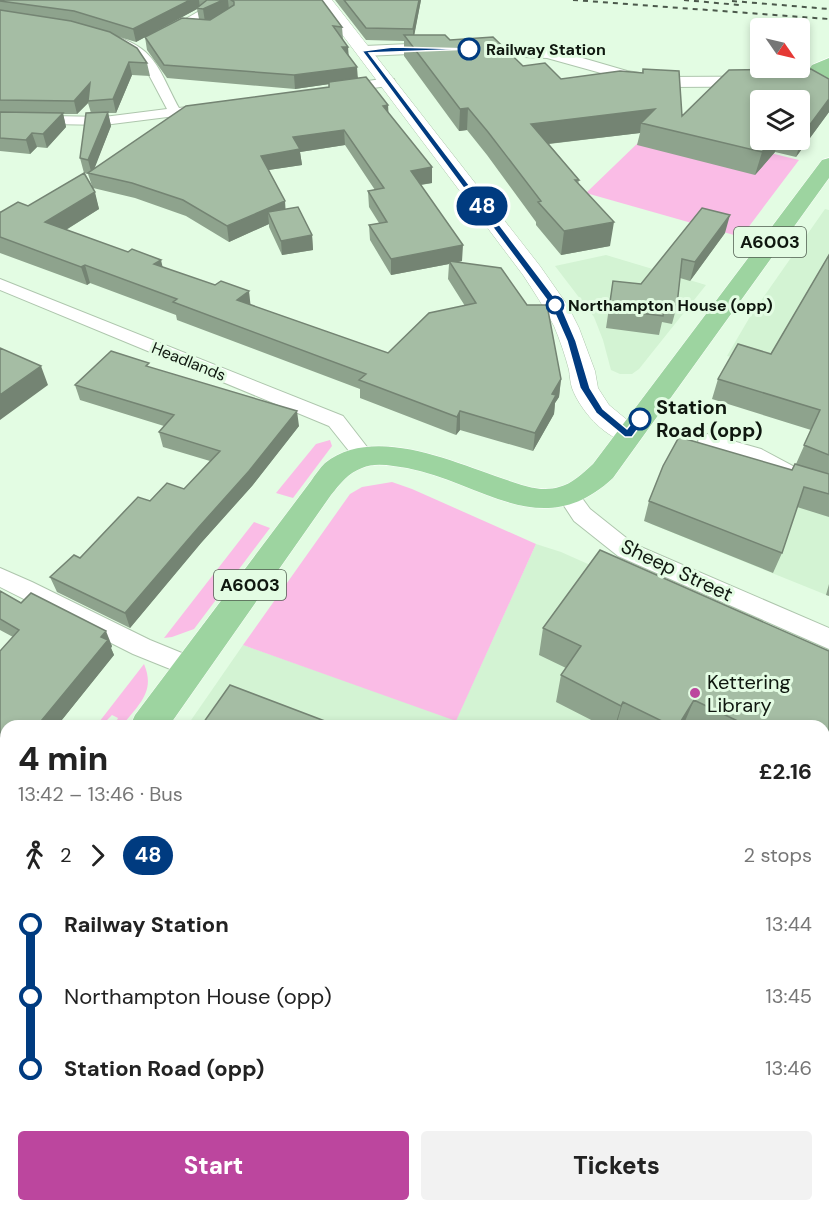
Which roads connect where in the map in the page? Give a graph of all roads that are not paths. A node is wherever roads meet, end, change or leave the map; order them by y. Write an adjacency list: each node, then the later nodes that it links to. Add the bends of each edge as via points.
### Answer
1 (326, 2): 7 (main road)
2 (201, 13): 3 (street)
3 (183, 24): 4 (street); 6 (street)
4 (199, 26)
5 (91, 34): 6 (street)
6 (146, 44): 12 (street, via 151,65)
7 (365, 51): 8 (street, via 514,50 571,58 664,82 765,82); 9 (main road)
8 (826, 73)
9 (389, 82): 10 (street); 16 (main road, via 551,299 570,334 585,388 599,411)
10 (325, 91)
11 (229, 105): 12 (street)
12 (175, 112): 13 (street, via 104,121)
13 (0, 119)
14 (829, 164): 16 (main road, A6003)
15 (0, 285): 18 (street, Headlands, via 336,421)
16 (628, 435): 20 (main road, A6003, via 603,471)
17 (708, 441): 19 (street, via 765,459 774,467)
18 (364, 456): 20 (main road, A6003, via 400,456 530,497); 23 (main road, A6003, via 336,470 321,488)
19 (829, 488)
20 (568, 495): 22 (street, Sheep Street, via 582,515 626,550)
21 (0, 577): 23 (street, via 59,603 142,649)
22 (829, 639)
23 (190, 668): 24 (main road, A6003)
24 (152, 720)

